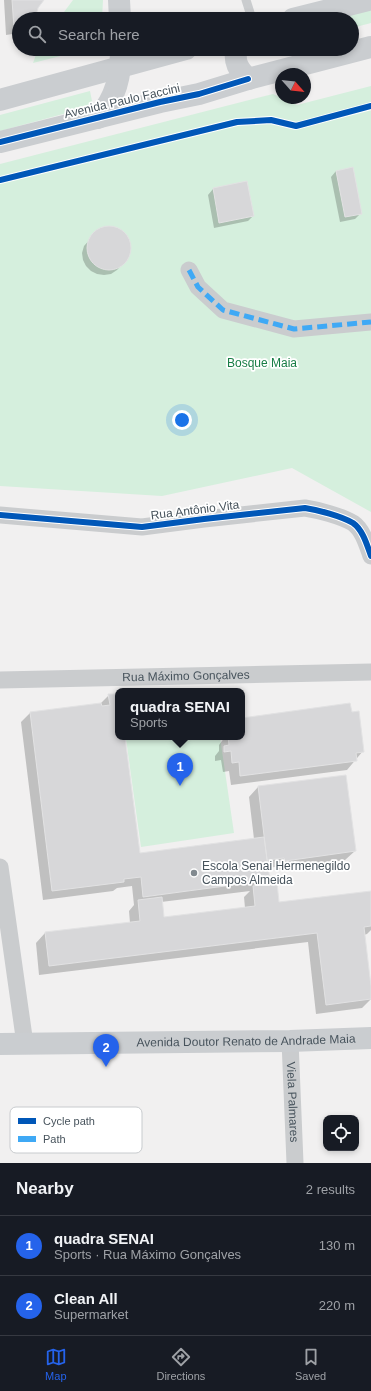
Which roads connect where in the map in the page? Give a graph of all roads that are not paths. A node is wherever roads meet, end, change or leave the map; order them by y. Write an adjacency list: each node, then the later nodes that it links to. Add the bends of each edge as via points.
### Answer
1 (119, 0): 5 (main road)
2 (246, 0): 6 (lane)
3 (368, 0): 4 (main road)
4 (333, 4): 7 (main road)
5 (120, 12)
6 (250, 12)
7 (312, 12)
8 (371, 47): 9 (main road, Avenida Paulo Faccini)
9 (359, 50)
10 (135, 56): 13 (main road)
11 (235, 56): 14 (main road, via 238,70)
12 (336, 56): 14 (main road, Avenida Paulo Faccini)
13 (121, 58): 15 (main road); 16 (main road, via 114,94)
14 (248, 79): 16 (main road, Avenida Paulo Faccini, via 199,94)
15 (0, 100)
16 (98, 118): 17 (main road, Avenida Paulo Faccini)
17 (0, 142)
18 (189, 270): 19 (street, via 198,287 223,310 294,329)
19 (371, 322)
20 (0, 515): 21 (street, Rua Antônio Vita, via 142,527 305,508 353,523 361,532)
21 (371, 556)
22 (371, 672): 23 (street, Rua Máximo Gonçalves)
23 (0, 680)
24 (0, 866): 28 (street)
25 (371, 1038): 26 (main road, Avenida Doutor Renato de Andrade Maia)
26 (290, 1041): 28 (main road, Avenida Doutor Renato de Andrade Maia); 29 (street, Viela Palmares)
27 (0, 1044): 28 (main road, Avenida Doutor Renato de Andrade Maia)
28 (25, 1044)
29 (295, 1163)

